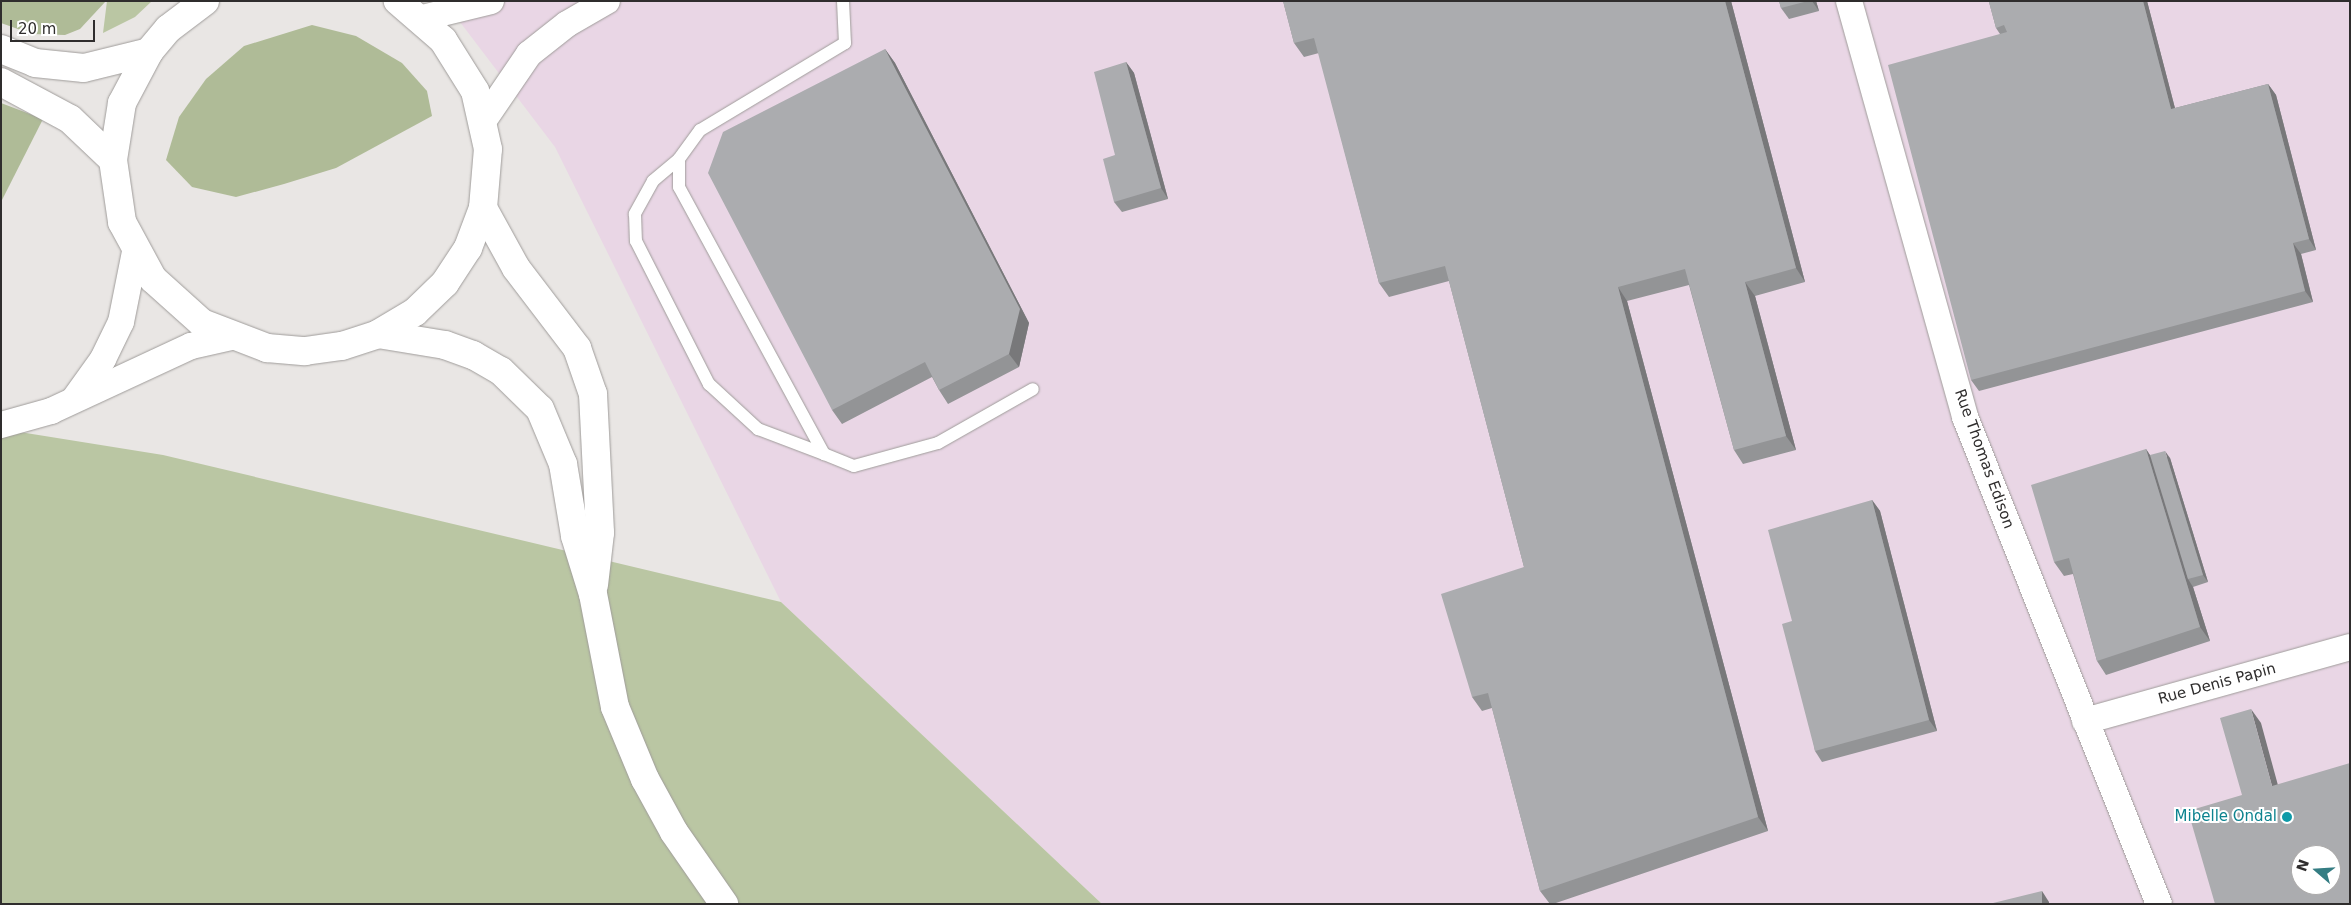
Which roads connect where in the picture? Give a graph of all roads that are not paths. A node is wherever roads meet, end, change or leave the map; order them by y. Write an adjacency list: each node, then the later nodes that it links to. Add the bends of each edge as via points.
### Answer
1 (398, 1): 7 (main road)
2 (490, 1): 7 (street)
3 (608, 1): 11 (street, via 567,24 529,54)
4 (843, 1): 12 (lane, via 845,43 700,130)
5 (1849, 1): 24 (street, Rue Thomas Edison, via 1965,418)
6 (197, 4): 9 (main road)
7 (422, 18): 11 (main road, via 461,64)
8 (1, 49): 9 (main road, via 35,63 84,68)
9 (149, 52): 13 (main road, via 122,103)
10 (1, 82): 13 (main road, via 70,119)
11 (484, 120): 14 (main road, via 488,169)
12 (679, 159): 21 (lane, via 679,187); 21 (lane, via 653,180 635,214 636,241 709,384 758,429)
13 (113, 160): 15 (main road, via 115,191)
14 (483, 208): 16 (main road, via 468,248 445,283 415,312); 22 (main road, via 516,268 577,348 592,394 600,533)
15 (135, 252): 17 (main road, via 175,303); 19 (street, via 121,322 103,359)
16 (378, 334): 17 (main road, via 342,346 305,351 267,348); 22 (main road, via 445,345 473,356 501,371 540,409 563,464 575,536)
17 (231, 338): 19 (street, via 191,346 125,380)
18 (1033, 389): 21 (lane, via 938,443 854,466)
19 (75, 398): 20 (street, via 51,411)
20 (1, 425)
21 (824, 454)
22 (593, 594): 25 (main road, via 615,708 645,779 674,832)
23 (2350, 647): 24 (street, Rue Denis Papin)
24 (2085, 720): 26 (street, Rue Thomas Edison)
25 (724, 904)
26 (2159, 904)

